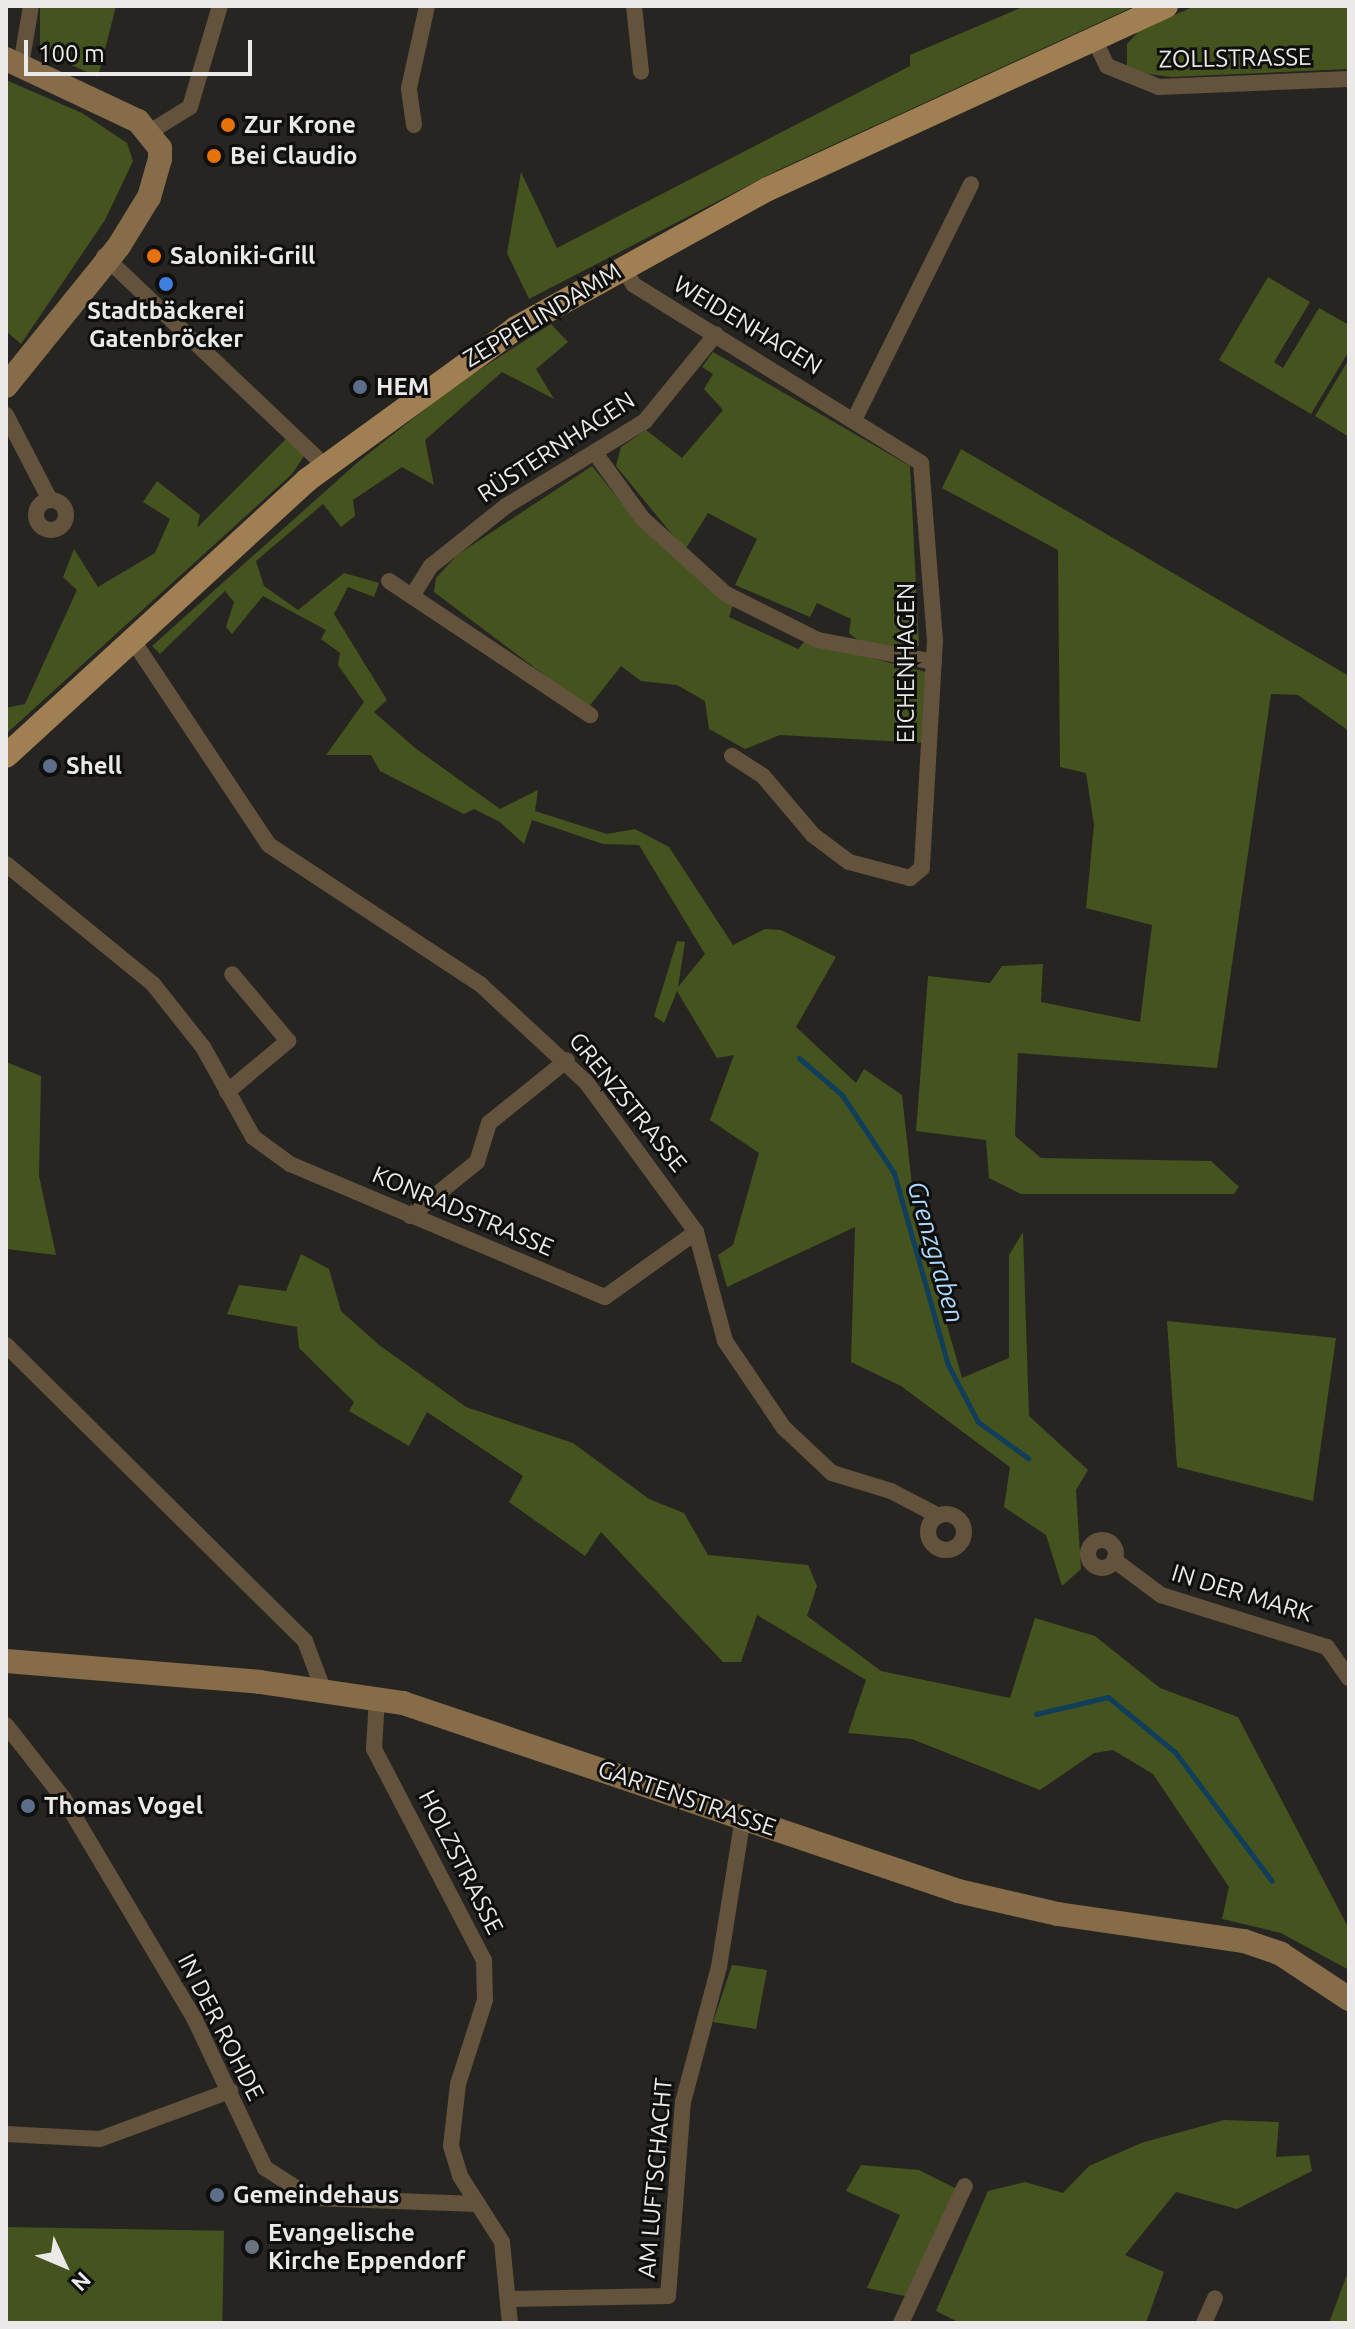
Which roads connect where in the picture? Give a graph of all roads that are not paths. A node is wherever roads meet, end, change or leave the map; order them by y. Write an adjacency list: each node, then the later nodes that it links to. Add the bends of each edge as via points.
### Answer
1 (31, 6): 7 (street)
2 (220, 6): 11 (street, via 190,107)
3 (427, 6): 10 (street, via 409,88)
4 (634, 6): 8 (street)
5 (1166, 6): 6 (main road, ZEPPELINDAMM)
6 (1094, 39): 9 (street, ZOLLSTRASSE, via 1107,66 1159,87); 14 (main road, ZEPPELINDAMM, via 768,189)
7 (14, 62): 11 (street, via 117,108)
8 (641, 72)
9 (1349, 79)
10 (414, 125)
11 (148, 133): 13 (street, via 160,148 154,185 119,246)
12 (971, 184): 18 (street)
13 (104, 256): 16 (street); 21 (street, via 139,296)
14 (622, 266): 15 (street, WEIDENHAGEN, via 634,285); 21 (main road, ZEPPELINDAMM, via 433,383)
15 (716, 334): 18 (street, WEIDENHAGEN); 19 (street, RÜSTERNHAGEN, via 662,406)
16 (6, 386)
17 (6, 415): 22 (street)
18 (855, 418): 20 (street, WEIDENHAGEN)
19 (595, 453): 24 (street, RÜSTERNHAGEN, via 462,539); 26 (street, via 663,540 726,594 818,640)
20 (919, 460): 26 (street, EICHENHAGEN)
21 (325, 466): 25 (main road, ZEPPELINDAMM)
22 (50, 500)
23 (389, 581): 24 (street)
24 (414, 593): 27 (street)
25 (132, 639): 28 (main road, ZEPPELINDAMM); 32 (street, GRENZSTRASSE, via 269,845 480,984)
26 (934, 662): 29 (street, EICHENHAGEN, via 922,868 910,878 849,862 813,835 763,776)
27 (590, 715)
28 (6, 756)
29 (732, 756)
30 (6, 864): 33 (street, KONRADSTRASSE, via 153,984 203,1047)
31 (232, 974): 33 (street, via 288,1041)
32 (567, 1060): 34 (street, via 489,1123 477,1162); 35 (street, GRENZSTRASSE)
33 (227, 1092): 34 (street, KONRADSTRASSE, via 266,1150)
34 (410, 1216): 35 (street, KONRADSTRASSE, via 605,1297)
35 (696, 1232): 37 (street, GRENZSTRASSE, via 725,1341 784,1428 832,1473 891,1491)
36 (6, 1345): 41 (street, via 305,1641)
37 (937, 1515)
38 (1114, 1560): 40 (street, IN DER MARK, via 1161,1595 1327,1647)
39 (6, 1661): 41 (street, GARTENSTRASSE)
40 (1349, 1678)
41 (323, 1689): 42 (street, GARTENSTRASSE)
42 (377, 1698): 44 (street, GARTENSTRASSE); 49 (street, HOLZSTRASSE, via 374,1749 484,1960 483,2010 458,2084 451,2146)
43 (6, 1725): 46 (street, IN DER ROHDE, via 64,1799)
44 (743, 1817): 45 (street, GARTENSTRASSE, via 1013,1906 1244,1941 1281,1954); 51 (street, AM LUFTSCHACHT, via 719,1967 683,2102 668,2296)
45 (1349, 1999)
46 (230, 2091): 47 (street, via 100,2139); 49 (street, IN DER ROHDE, via 265,2168 293,2191 333,2201)
47 (6, 2134)
48 (965, 2186): 53 (street)
49 (478, 2204): 51 (street, HOLZSTRASSE, via 502,2242)
50 (1215, 2298): 54 (street)
51 (510, 2299): 52 (street, HOLZSTRASSE)
52 (510, 2323)
53 (901, 2323)
54 (1204, 2323)

